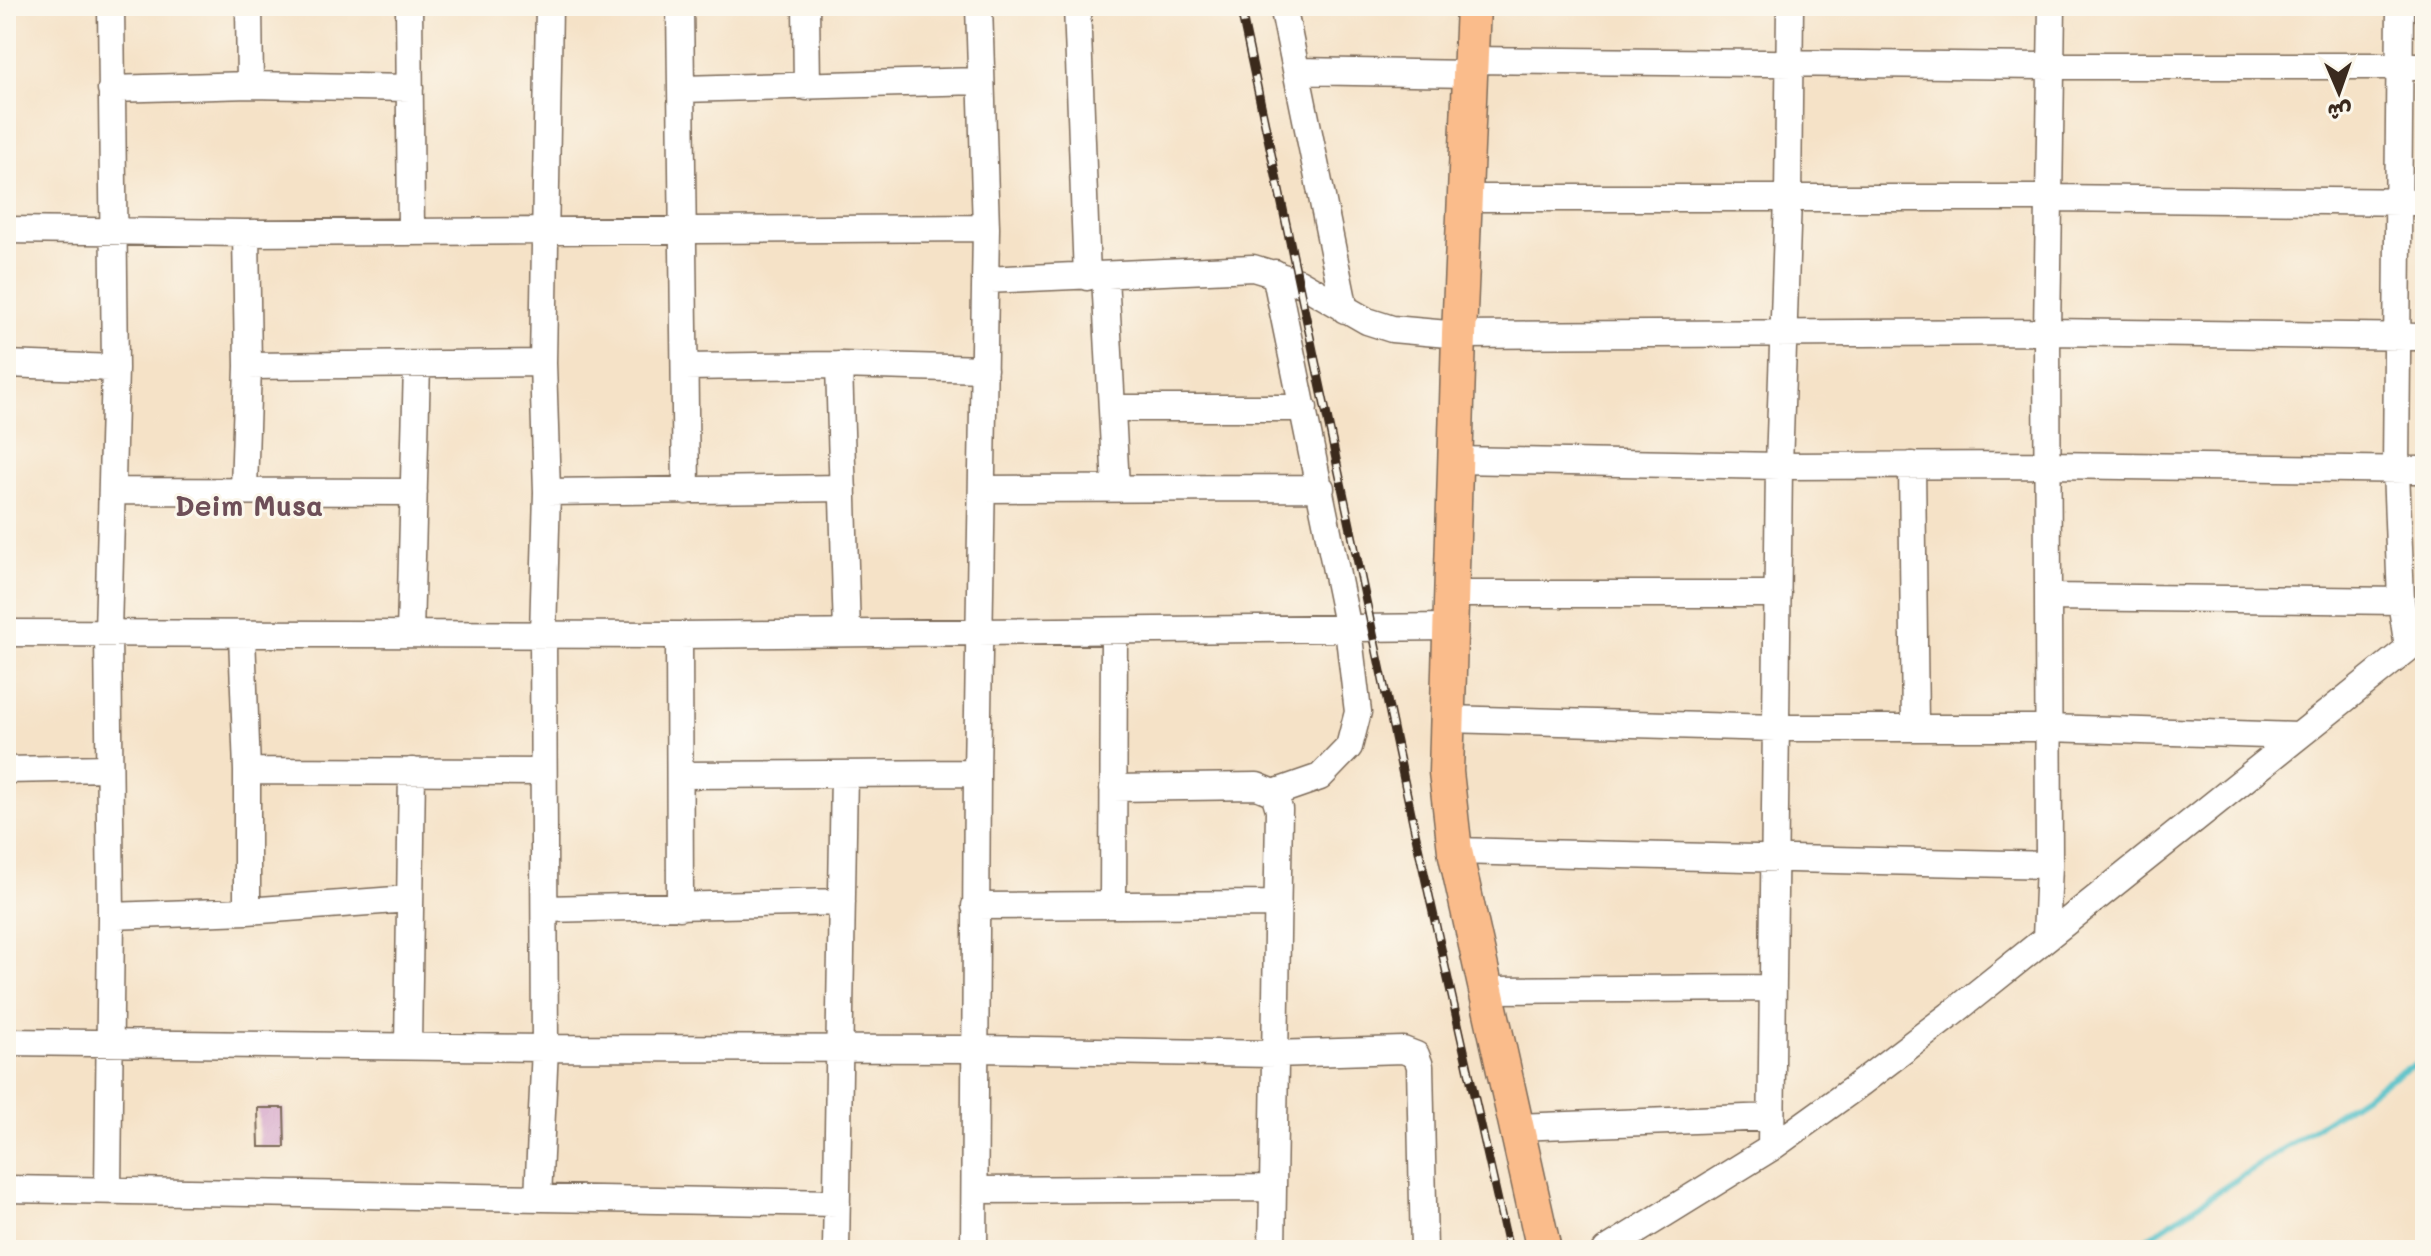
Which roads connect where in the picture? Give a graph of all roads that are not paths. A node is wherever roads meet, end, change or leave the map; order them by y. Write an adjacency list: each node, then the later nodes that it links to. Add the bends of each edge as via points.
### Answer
1 (111, 6): 23 (street)
2 (249, 6): 20 (street)
3 (409, 6): 22 (street)
4 (549, 6): 33 (street)
5 (680, 6): 24 (street)
6 (806, 6): 21 (street)
7 (979, 6): 19 (street)
8 (1077, 6): 38 (street)
9 (1283, 6): 18 (street)
10 (1473, 6): 16 (main road)
11 (1790, 6): 14 (street)
12 (2052, 6): 15 (street)
13 (2400, 6): 17 (street)
14 (1788, 63): 15 (street); 16 (street); 26 (street)
15 (2052, 66): 17 (street); 27 (street)
16 (1470, 67): 18 (street); 25 (main road)
17 (2412, 67): 28 (street)
18 (1297, 71): 40 (street)
19 (980, 81): 21 (street); 30 (street)
20 (250, 85): 22 (street); 23 (street)
21 (807, 87): 24 (street)
22 (410, 88): 35 (street)
23 (111, 89): 32 (street)
24 (682, 89): 34 (street)
25 (1465, 198): 26 (street); 43 (main road)
26 (1788, 198): 27 (street); 41 (street)
27 (2049, 198): 28 (street); 42 (street)
28 (2398, 202): 29 (street); 44 (street)
29 (2425, 202)
30 (986, 228): 34 (street); 39 (street)
31 (6, 230): 32 (street)
32 (113, 230): 36 (street); 52 (street)
33 (545, 230): 34 (street); 35 (street); 46 (street)
34 (683, 230): 51 (street)
35 (411, 231): 36 (street)
36 (246, 233): 50 (street)
37 (1275, 273): 38 (street, via 1253,268); 40 (street); 55 (street)
38 (1096, 277): 39 (street); 54 (street)
39 (985, 280): 53 (street)
40 (1345, 310): 43 (street, via 1392,329)
41 (1783, 331): 42 (street); 43 (street); 59 (street)
42 (2047, 332): 44 (street); 58 (street)
43 (1459, 335): 56 (main road)
44 (2398, 337): 45 (street); 60 (street)
45 (2425, 337)
46 (543, 363): 48 (street); 70 (street)
47 (6, 364): 52 (street)
48 (417, 365): 50 (street); 69 (street)
49 (839, 365): 51 (street); 53 (street); 63 (street)
50 (248, 366): 65 (street)
51 (685, 367): 68 (street)
52 (115, 368): 67 (street)
53 (984, 369): 66 (street)
54 (1112, 408): 55 (street); 62 (street)
55 (1304, 408): 64 (street)
56 (1455, 460): 59 (street); 71 (main road)
57 (1912, 465): 58 (street); 59 (street); 89 (street)
58 (2047, 465): 60 (street); 73 (street)
59 (1779, 466): 72 (street)
60 (2396, 469): 61 (street); 74 (street)
61 (2425, 470)
62 (1116, 487): 64 (street); 66 (street)
63 (843, 488): 68 (street); 80 (street)
64 (1321, 488): 76 (street)
65 (244, 489): 67 (street); 69 (street)
66 (983, 489): 81 (street)
67 (114, 491): 78 (street)
68 (686, 491): 70 (street)
69 (414, 492): 82 (street)
70 (547, 492): 83 (street)
71 (1451, 594): 72 (street); 75 (main road)
72 (1778, 594): 88 (street)
73 (2048, 597): 74 (street); 90 (street)
74 (2401, 601): 86 (street)
75 (1450, 627): 76 (street); 87 (main road)
76 (1348, 629): 77 (street); 101 (street, via 1358,712 1349,747 1320,777)
77 (1114, 631): 81 (street); 100 (street)
78 (108, 632): 79 (street); 84 (street); 92 (street)
79 (6, 633)
80 (847, 633): 81 (street); 85 (street)
81 (979, 633): 97 (street)
82 (410, 634): 83 (street); 84 (street)
83 (543, 634): 85 (street); 96 (street)
84 (242, 635): 94 (street)
85 (679, 635): 99 (street)
86 (2416, 642): 91 (street)
87 (1447, 719): 88 (street); 102 (main road, via 1446,772)
88 (1776, 728): 89 (street); 103 (street)
89 (1915, 728): 90 (street)
90 (2049, 728): 91 (street); 104 (street)
91 (2297, 736): 114 (street)
92 (109, 768): 93 (street); 113 (street)
93 (6, 770)
94 (247, 771): 95 (street); 112 (street)
95 (412, 771): 96 (street); 105 (street)
96 (543, 772): 111 (street)
97 (977, 773): 98 (street); 109 (street)
98 (844, 774): 99 (street); 106 (street)
99 (681, 775): 110 (street)
100 (1113, 788): 101 (street, via 1257,786); 108 (street)
101 (1274, 793): 107 (street, via 1279,809)
102 (1455, 851): 103 (street); 116 (main road)
103 (1776, 859): 104 (street); 115 (street)
104 (2049, 865): 114 (street)
105 (409, 899): 112 (street); 119 (street)
106 (842, 902): 110 (street); 121 (street)
107 (1277, 904): 108 (street); 123 (street)
108 (1113, 905): 109 (street)
109 (975, 906): 122 (street)
110 (680, 907): 111 (street)
111 (545, 909): 120 (street)
112 (247, 911): 113 (street)
113 (111, 916): 117 (street)
114 (2046, 938): 126 (street)
115 (1773, 988): 116 (street); 124 (street)
116 (1487, 990): 125 (main road)
117 (109, 1041): 118 (street); 119 (street); 129 (street)
118 (6, 1042)
119 (408, 1046): 120 (street)
120 (545, 1048): 121 (street); 131 (street)
121 (841, 1049): 122 (street); 132 (street)
122 (975, 1049): 123 (street); 130 (street)
123 (1274, 1054): 127 (street); 136 (street, via 1403,1050 1416,1055)
124 (1771, 1117): 125 (street); 126 (street)
125 (1517, 1127): 137 (main road)
126 (1771, 1148): 138 (street)
127 (1271, 1188): 130 (street); 135 (street)
128 (6, 1189): 129 (street)
129 (108, 1190): 131 (street)
130 (975, 1190): 134 (street)
131 (538, 1197): 132 (street)
132 (837, 1203): 133 (street)
133 (836, 1250)
134 (974, 1250)
135 (1272, 1250)
136 (1424, 1250)
137 (1544, 1250)
138 (1606, 1250)

